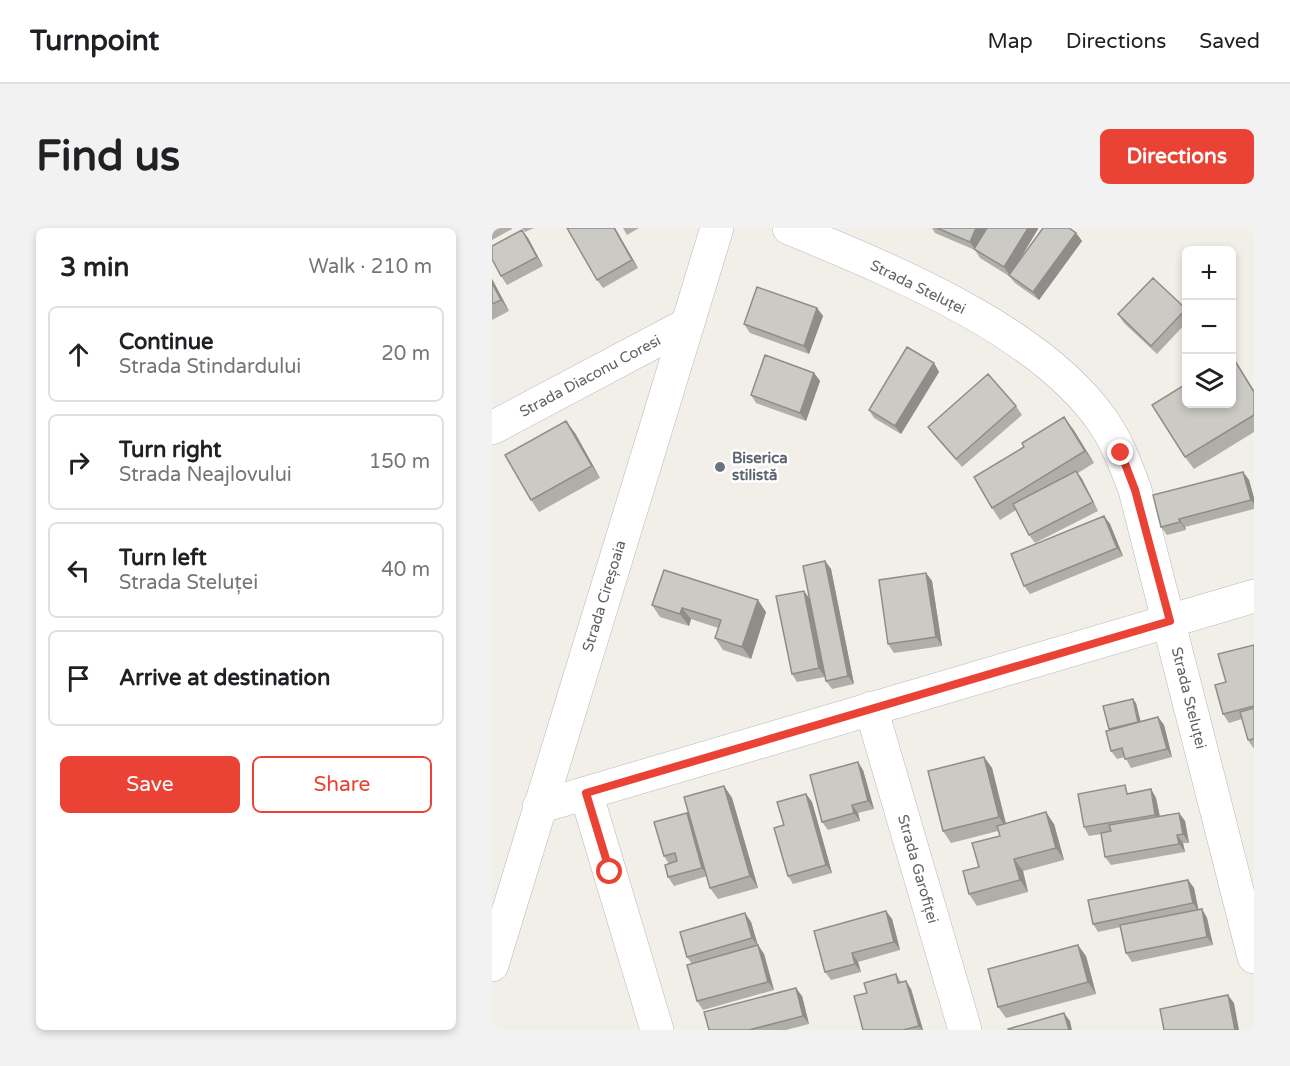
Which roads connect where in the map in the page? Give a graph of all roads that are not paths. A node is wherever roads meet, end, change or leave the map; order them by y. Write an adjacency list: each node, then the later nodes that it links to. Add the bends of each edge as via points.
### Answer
1 (717, 228): 3 (street, Strada Cireșoaia)
2 (789, 228): 6 (street, Strada Steluței, via 950,299 1031,351 1078,392 1104,423 1121,453 1135,490)
3 (688, 324): 4 (street, Strada Diaconu Coresi); 9 (street, Strada Cireșoaia)
4 (492, 428)
5 (1254, 596): 6 (street)
6 (1170, 621): 7 (street); 10 (street, Strada Steluței)
7 (871, 708): 8 (street); 13 (street, Strada Garofiței)
8 (586, 793): 9 (street); 12 (street)
9 (539, 807): 11 (street, Strada Cireșoaia)
10 (1254, 957)
11 (492, 964)
12 (657, 1030)
13 (965, 1030)

